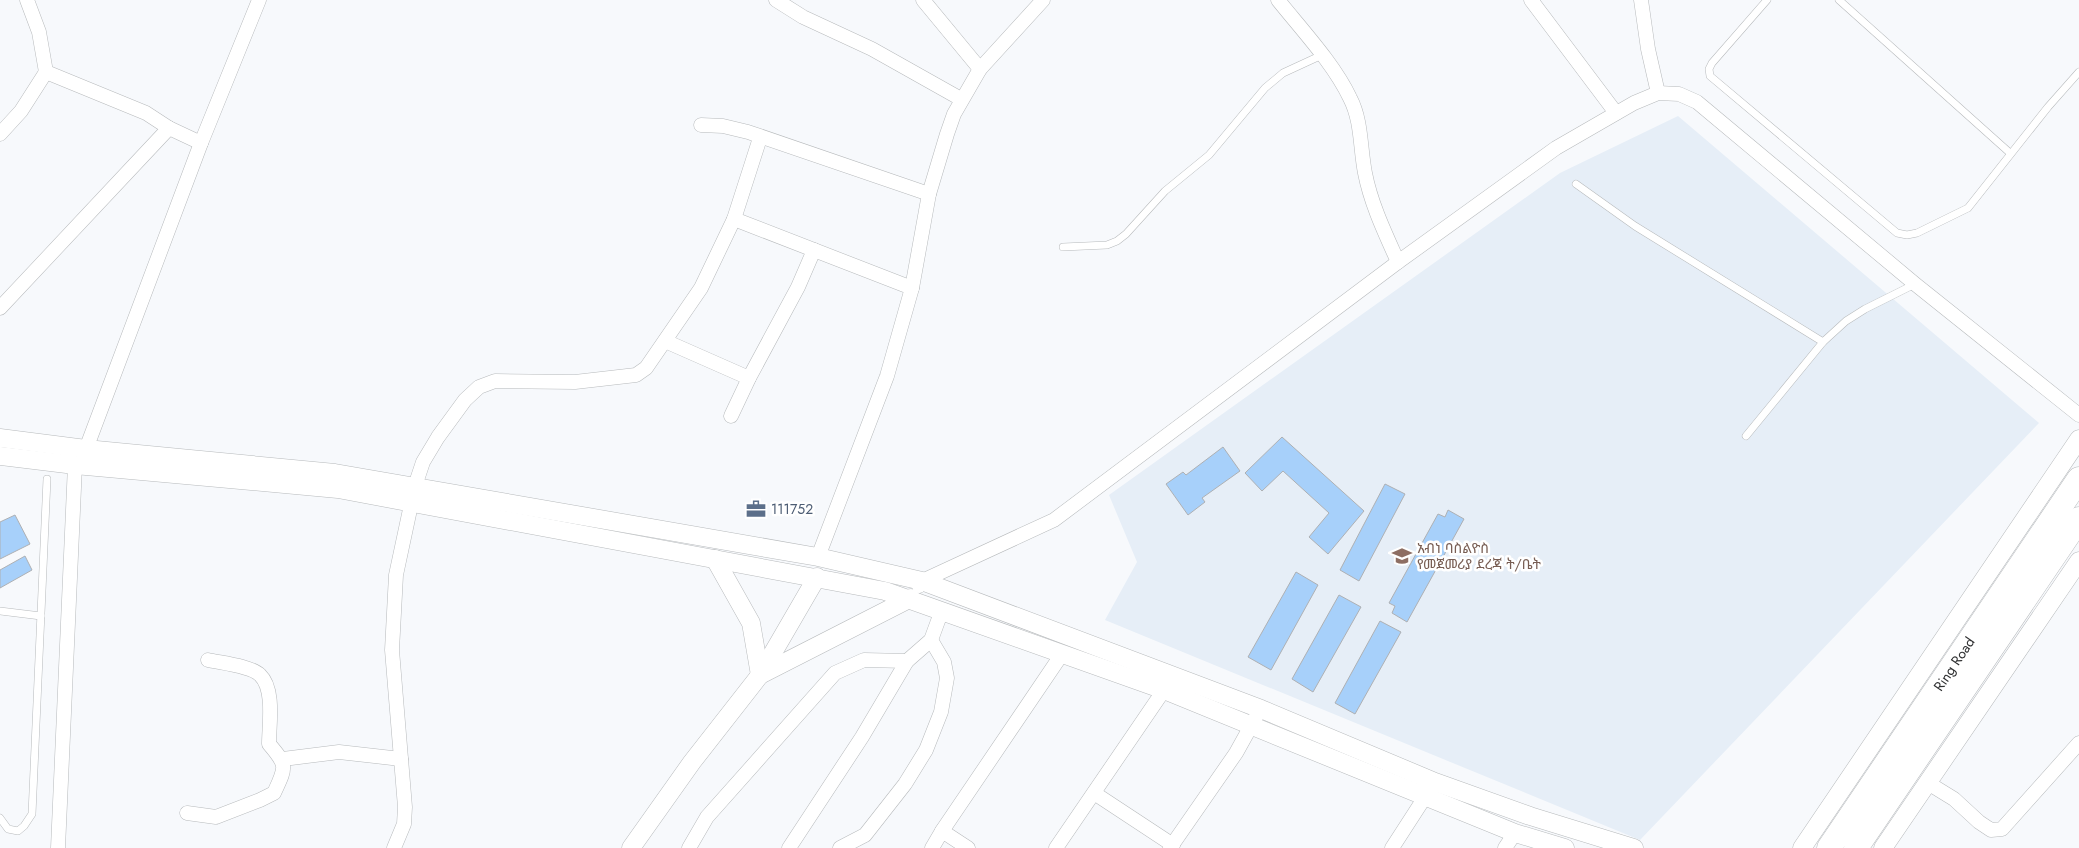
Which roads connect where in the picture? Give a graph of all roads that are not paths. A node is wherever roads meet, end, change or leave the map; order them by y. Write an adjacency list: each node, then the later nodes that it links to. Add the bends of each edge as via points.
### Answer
1 (27, 0): 13 (street, via 39,32)
2 (259, 0): 22 (street)
3 (776, 0): 16 (street)
4 (923, 0): 12 (street)
5 (1043, 0): 12 (street)
6 (1278, 0): 11 (street)
7 (1531, 0): 17 (street)
8 (1641, 0): 15 (street)
9 (1766, 0): 23 (lane, via 1712,63 1710,76 1898,232 1907,235 1917,233 1968,208)
10 (1840, 0): 23 (lane)
11 (1322, 55): 27 (lane, via 1283,73 1265,88 1209,155 1166,192 1122,238 1107,245); 29 (street, via 1350,97 1365,173 1377,214)
12 (980, 69): 16 (street)
13 (46, 72): 19 (street, via 146,113); 20 (street, via 21,111)
14 (2079, 72): 23 (lane)
15 (1658, 93): 17 (street); 30 (street, via 1679,94 1697,102)
16 (961, 99): 25 (street, via 946,134)
17 (1616, 113): 29 (street, via 1556,148)
18 (700, 125): 21 (street, via 723,126)
19 (169, 128): 22 (street); 32 (street)
20 (0, 134)
21 (760, 138): 25 (street); 26 (street)
22 (201, 143): 41 (street)
23 (2010, 153)
24 (1576, 184): 34 (lane, via 1635,226)
25 (930, 194): 31 (street)
26 (734, 219): 28 (street); 33 (street, via 701,288)
27 (1063, 247)
28 (814, 250): 31 (street); 35 (street)
29 (1398, 262): 53 (street, via 1061,515 1027,534)
30 (1914, 284): 34 (lane, via 1865,309); 36 (street)
31 (912, 288): 49 (street, via 887,376)
32 (0, 308)
33 (665, 341): 35 (street); 46 (street, via 646,368 636,375 575,382 495,381 479,387 465,400 438,437 423,462)
34 (1822, 342): 38 (lane)
35 (749, 378): 37 (street)
36 (2079, 415)
37 (731, 416)
38 (1746, 436)
39 (0, 438): 41 (street)
40 (2079, 439): 90 (street)
41 (86, 448): 46 (street, via 335,473)
42 (0, 456): 43 (street)
43 (75, 465): 47 (street, via 338,489); 77 (street)
44 (47, 479): 57 (lane)
45 (2079, 479): 91 (highway, Ring Road)
46 (415, 486): 47 (street); 49 (street)
47 (412, 503): 50 (street); 68 (street, via 396,575 392,650)
48 (2079, 518): 92 (highway, Ring Road)
49 (818, 557): 53 (street)
50 (715, 559): 52 (street); 62 (street, via 751,624)
51 (2079, 561): 69 (street)
52 (817, 577): 54 (street); 62 (street)
53 (922, 581): 54 (street); 64 (street)
54 (911, 598): 55 (street); 62 (street)
55 (942, 610): 58 (street); 59 (street)
56 (0, 611): 57 (lane)
57 (41, 616): 73 (lane, via 32,814 18,831 8,829)
58 (931, 640): 61 (street); 82 (street, via 944,662 947,678 941,712 926,750 906,784 865,835)
59 (1062, 654): 63 (street); 74 (street)
60 (208, 660): 67 (street, via 260,675 269,696 269,744)
61 (907, 661): 80 (street, via 864,660 835,673 707,817); 81 (street, via 862,737)
62 (760, 675): 79 (street, via 692,762)
63 (1164, 690): 65 (street); 70 (street)
64 (1260, 709): 65 (street); 89 (street, via 1434,782)
65 (1251, 726): 71 (street); 76 (street)
66 (2079, 743): 69 (street, via 1997,830 1979,822)
67 (282, 759): 68 (street, via 338,752); 72 (street, via 284,772 274,793 267,797 216,818)
68 (401, 759): 78 (street, via 404,824)
69 (1928, 783): 93 (street)
70 (1094, 793): 76 (street); 85 (street)
71 (1425, 797): 75 (street); 86 (street)
72 (186, 812)
73 (0, 818)
74 (942, 831): 83 (street); 84 (street)
75 (1515, 833): 87 (street); 88 (street)
76 (1172, 846)
77 (58, 848)
78 (394, 848)
79 (631, 848)
80 (689, 848)
81 (789, 848)
82 (840, 848)
83 (932, 848)
84 (968, 848)
85 (1056, 848)
86 (1392, 848)
87 (1505, 848)
88 (1565, 848)
89 (1634, 848)
90 (1802, 848)
91 (1829, 848)
92 (1856, 848)
93 (1883, 848)

